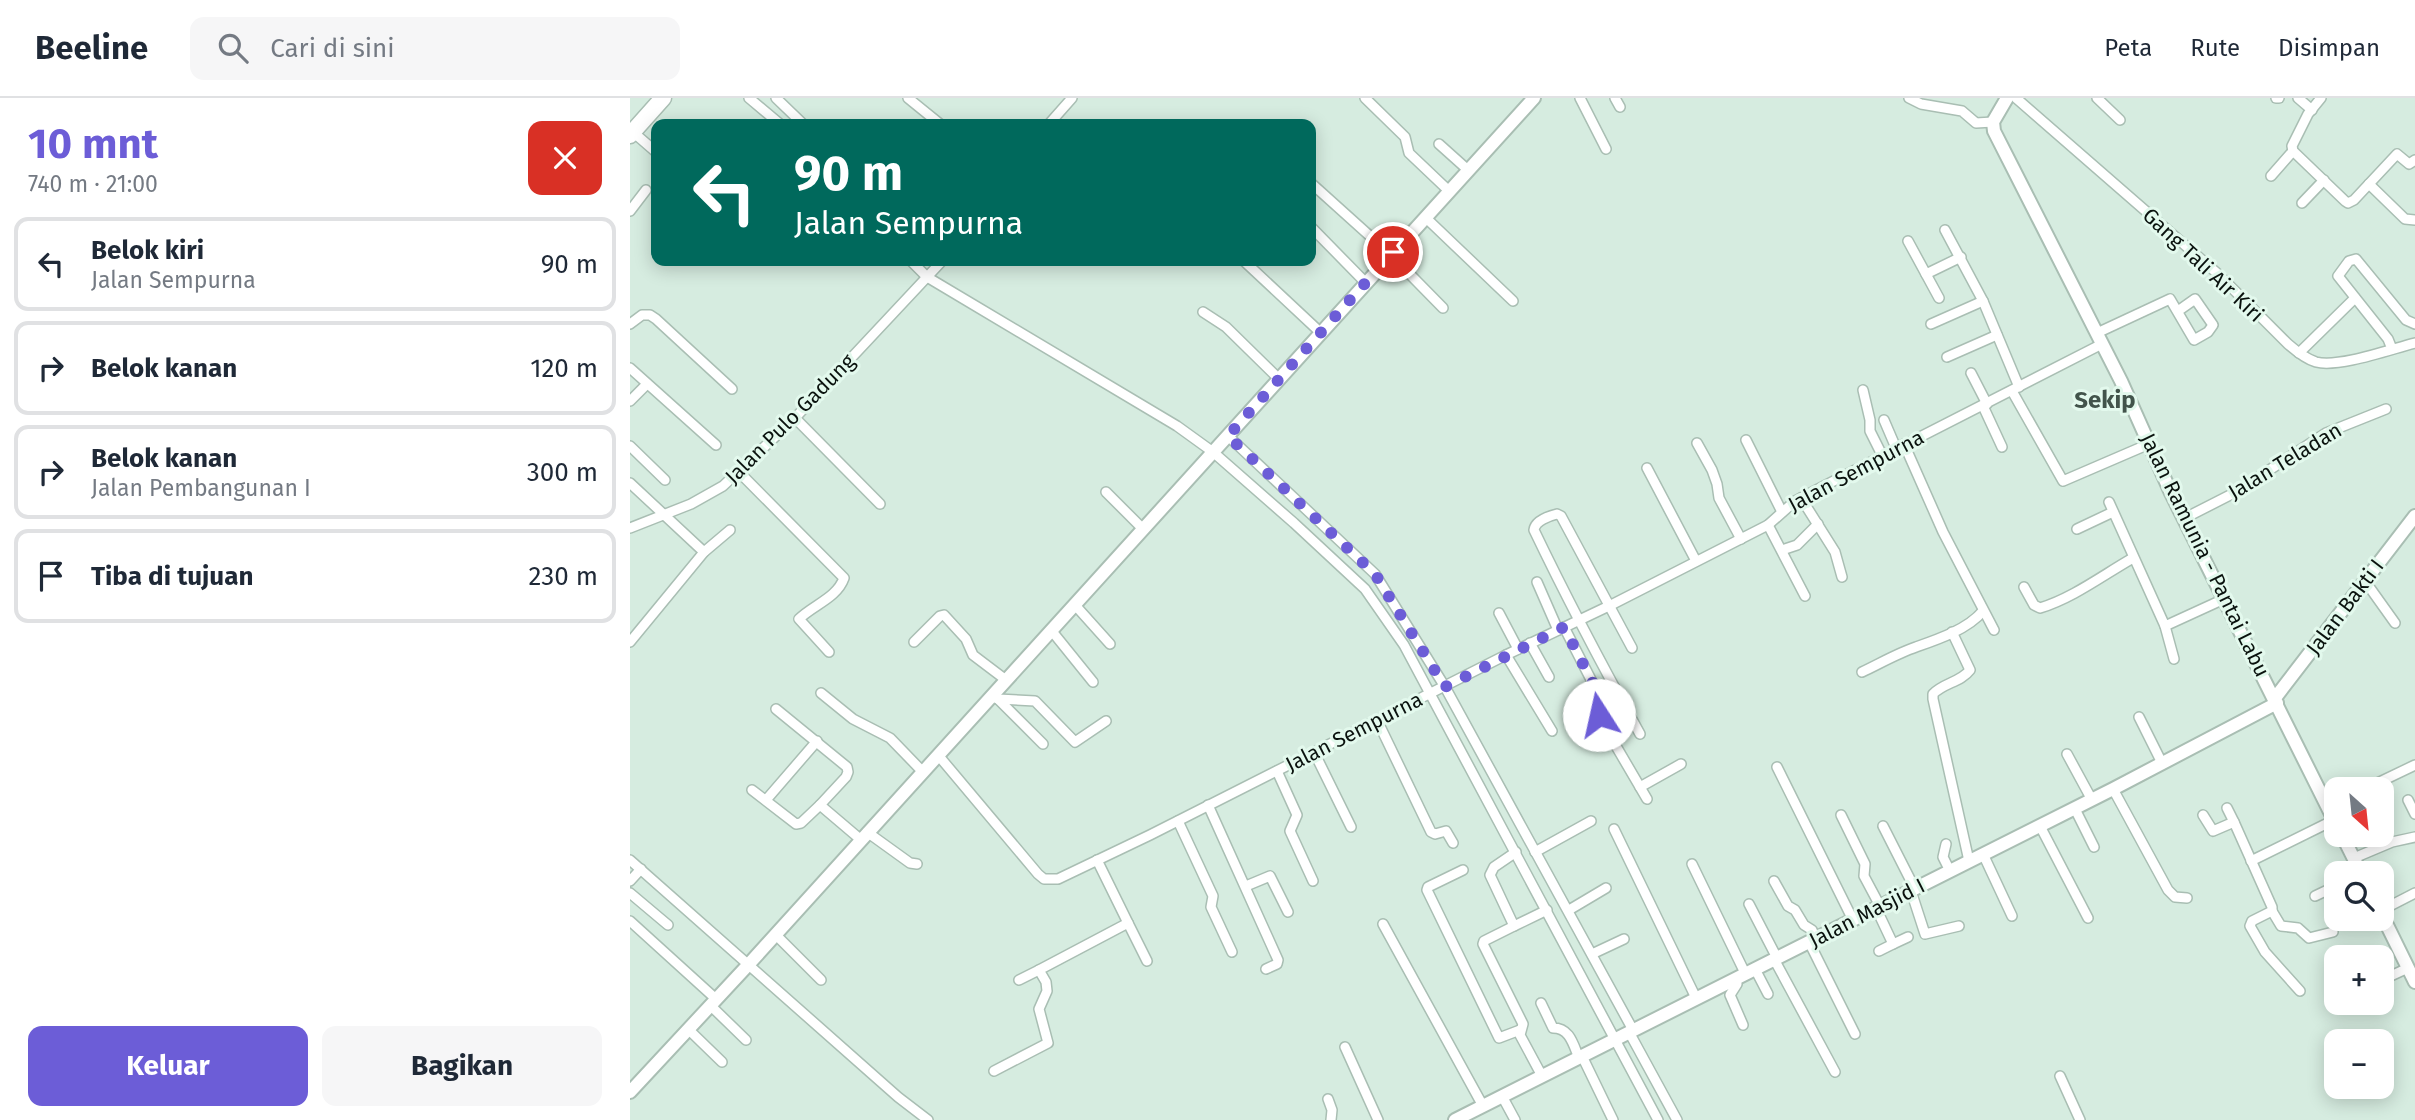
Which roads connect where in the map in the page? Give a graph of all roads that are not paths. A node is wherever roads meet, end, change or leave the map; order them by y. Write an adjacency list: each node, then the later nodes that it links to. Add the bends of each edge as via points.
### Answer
1 (649, 98): 23 (highway)
2 (663, 98): 23 (highway)
3 (749, 98): 17 (street)
4 (776, 98): 18 (street)
5 (908, 98): 19 (street)
6 (1072, 98): 20 (street)
7 (1366, 98): 35 (street, via 1405,137 1409,153)
8 (1534, 98): 29 (main road)
9 (1580, 98): 26 (street)
10 (1909, 98): 22 (street, via 1962,111 1976,123)
11 (2007, 98): 22 (main road)
12 (2016, 98): 64 (street, Gang Tali Air Kiri, via 2218,274)
13 (2097, 98): 21 (street)
14 (2298, 98): 16 (street)
15 (2321, 98): 16 (street)
16 (2312, 110): 27 (street, via 2291,143)
17 (774, 119)
18 (798, 119)
19 (934, 119)
20 (1053, 119)
21 (2120, 120)
22 (1993, 122): 61 (main road, Jalan Ramunia - Pantai Labu)
23 (631, 129): 25 (street)
24 (1439, 144): 29 (street)
25 (651, 147)
26 (1606, 149)
27 (2294, 151): 30 (street); 31 (street)
28 (2415, 160): 32 (street, via 2409,164 2397,154)
29 (1468, 170): 35 (main road)
30 (2271, 176)
31 (2324, 180): 32 (street, via 2348,203); 36 (street)
32 (2369, 184): 39 (street, via 2405,219)
33 (1316, 188): 43 (street)
34 (646, 190): 37 (street)
35 (1449, 191): 38 (main road)
36 (2302, 203)
37 (632, 204)
38 (1425, 217): 43 (main road); 52 (street)
39 (2415, 220)
40 (1945, 230): 44 (street)
41 (1316, 233): 48 (street)
42 (1909, 241): 47 (street)
43 (1391, 255): 48 (main road); 53 (street)
44 (1961, 257): 47 (street); 51 (street)
45 (1249, 266): 59 (street)
46 (935, 267): 76 (street, Jalan Pulo Gadung); 82 (street, via 1177,426)
47 (1926, 274): 49 (street)
48 (1366, 283): 59 (main road)
49 (1939, 298)
50 (2356, 298): 58 (street, via 2338,276 2356,259 2406,320); 63 (street); 64 (street)
51 (1983, 300): 57 (street); 60 (street)
52 (1513, 301)
53 (1443, 308)
54 (2178, 311): 61 (street, Jalan Sempurna, via 2168,300)
55 (1203, 312): 68 (street, via 1226,327)
56 (630, 324): 70 (street, via 650,315)
57 (1931, 324)
58 (2415, 324)
59 (1321, 333): 68 (main road)
60 (1997, 335): 65 (street); 71 (street)
61 (2099, 339): 71 (street, Jalan Sempurna); 80 (main road, Jalan Ramunia - Pantai Labu)
62 (2415, 343): 63 (street, Gang Tali Air Kiri)
63 (2392, 346): 64 (street, Gang Tali Air Kiri, via 2338,362 2316,362)
64 (2300, 353)
65 (1947, 357)
66 (630, 368): 69 (street)
67 (1971, 373): 74 (street)
68 (1278, 378): 82 (main road)
69 (647, 384): 73 (street); 81 (street)
70 (732, 389)
71 (2016, 389): 74 (street, Jalan Sempurna); 80 (street, via 2063,481)
72 (1863, 390): 86 (street, via 1870,431)
73 (630, 401)
74 (1985, 405): 84 (street, Jalan Sempurna); 85 (street)
75 (2386, 409): 99 (street, Jalan Teladan, via 2326,433 2234,493)
76 (796, 418): 88 (street, Jalan Pulo Gadung); 94 (street)
77 (1884, 420): 84 (street)
78 (1746, 440): 95 (street)
79 (1696, 443): 106 (street)
80 (2149, 444): 99 (main road, Jalan Ramunia - Pantai Labu)
81 (716, 445)
82 (1220, 445): 103 (main road); 141 (street, via 1365,589); 141 (street, via 1375,574)
83 (630, 446): 89 (street)
84 (1900, 446): 86 (street, Jalan Sempurna); 119 (street)
85 (2003, 447)
86 (1882, 455): 92 (street, Jalan Sempurna)
87 (1647, 468): 110 (street)
88 (739, 472): 97 (street, Jalan Pulo Gadung, via 706,497); 134 (street, via 844,578 831,596 799,619)
89 (665, 480)
90 (630, 483): 97 (street)
91 (1106, 492): 103 (street)
92 (1801, 498): 95 (street, Jalan Sempurna); 100 (street)
93 (2109, 502): 96 (street)
94 (880, 504)
95 (1782, 512): 101 (street, Jalan Sempurna)
96 (2113, 512): 104 (street); 109 (street)
97 (664, 515): 102 (street, Jalan Pulo Gadung); 108 (street)
98 (2415, 516): 112 (main road, Jalan Bakti I)
99 (2185, 518): 116 (main road, Jalan Ramunia - Pantai Labu)
100 (1818, 524): 107 (street, via 1797,545); 111 (street, via 1835,552)
101 (1768, 525): 106 (street, Jalan Sempurna); 107 (street)
102 (630, 528)
103 (1143, 529): 117 (main road)
104 (2077, 529)
105 (730, 530): 108 (street)
106 (1741, 539): 110 (street, Jalan Sempurna)
107 (1782, 550): 115 (street)
108 (704, 552): 128 (street)
109 (2133, 558): 114 (street, via 2044,607 2034,605); 123 (street)
110 (1696, 561): 118 (street, Jalan Sempurna)
111 (1842, 577)
112 (2365, 581): 122 (street); 144 (main road, Jalan Bakti I)
113 (1537, 582): 124 (street)
114 (2024, 587)
115 (1805, 596)
116 (2224, 598): 123 (street); 144 (main road, Jalan Ramunia - Pantai Labu)
117 (1074, 605): 125 (main road); 131 (street)
118 (1611, 605): 121 (street, Jalan Sempurna); 121 (street, via 1561,516 1551,515 1534,530); 132 (street)
119 (1983, 611): 126 (street); 127 (street)
120 (1499, 613): 133 (street)
121 (1578, 620): 124 (street, Jalan Sempurna); 150 (street)
122 (2395, 623)
123 (2165, 626): 136 (street)
124 (1561, 629): 130 (street, Jalan Sempurna); 163 (street, via 1604,705 1599,717)
125 (1051, 630): 139 (main road); 140 (street)
126 (1994, 630)
127 (1952, 632): 137 (street); 199 (street, via 1970,670 1939,688 1933,699)
128 (630, 642)
129 (914, 642): 139 (street, via 944,615 966,639 973,655)
130 (1530, 643): 133 (street, Jalan Sempurna); 138 (street)
131 (1110, 644)
132 (1632, 648)
133 (1518, 649): 135 (street, Jalan Sempurna)
134 (829, 652)
135 (1506, 655): 141 (street, Jalan Sempurna); 149 (street)
136 (2174, 659)
137 (1862, 672)
138 (1549, 677)
139 (1006, 680): 143 (main road)
140 (1093, 682)
141 (1438, 690): 147 (street, Jalan Sempurna); 175 (street); 175 (street)
142 (821, 693): 161 (street, via 853,719 890,738)
143 (995, 697): 148 (street, via 1035,701 1075,742); 152 (street); 155 (main road)
144 (2276, 701): 157 (main road, Jalan Masjid I); 166 (main road, Jalan Ramunia - Pantai Labu)
145 (776, 709): 151 (street)
146 (2139, 717): 157 (street)
147 (1377, 720): 153 (street, Jalan Sempurna); 189 (street, via 1431,832 1446,831)
148 (1106, 722)
149 (1552, 731)
150 (1640, 734)
151 (817, 741): 168 (street); 171 (street, via 848,772)
152 (1043, 744)
153 (1314, 752): 160 (street, Jalan Sempurna); 184 (street)
154 (2067, 754): 169 (street)
155 (938, 755): 161 (main road); 198 (street, Jalan Sempurna, via 1044,878 1058,879)
156 (1681, 764): 163 (street)
157 (2162, 764): 164 (main road, Jalan Masjid I)
158 (2415, 765): 162 (street)
159 (1777, 767): 227 (street)
160 (1277, 771): 172 (street, Jalan Sempurna); 208 (street, via 1297,815 1290,831)
161 (922, 772): 187 (main road)
162 (2390, 777)
163 (1640, 787): 167 (street)
164 (2113, 789): 169 (main road, Jalan Masjid I); 217 (street, via 2168,890 2175,897)
165 (752, 790): 168 (street)
166 (2324, 790)
167 (1647, 799)
168 (765, 800): 171 (street, via 796,824)
169 (2092, 800): 174 (main road, Jalan Masjid I)
170 (2408, 800): 176 (street)
171 (820, 805): 187 (street)
172 (1208, 805): 179 (street, Jalan Sempurna); 210 (street)
173 (2227, 808): 181 (street)
174 (2075, 809): 183 (main road, Jalan Masjid I); 191 (street)
175 (1503, 811): 193 (street); 194 (street)
176 (2415, 814)
177 (1842, 815): 220 (street, via 1865,864 1864,876)
178 (2203, 815): 181 (street, via 2214,831)
179 (1178, 821): 198 (street, Jalan Sempurna); 242 (street, via 1213,896 1212,907)
180 (1591, 821): 194 (street)
181 (2234, 822): 201 (street)
182 (1883, 826): 212 (street)
183 (2040, 826): 195 (main road, Jalan Masjid I); 226 (street)
184 (1351, 827)
185 (2324, 827): 201 (street)
186 (1614, 829): 257 (street)
187 (864, 836): 202 (street); 236 (main road)
188 (2415, 837): 196 (street)
189 (1453, 843)
190 (1946, 844): 206 (street, via 1943,857)
191 (2094, 847)
192 (2348, 847): 196 (main road)
193 (1517, 852): 221 (street); 232 (street, via 1490,875)
194 (1535, 852): 222 (street)
195 (1983, 854): 199 (main road, Jalan Masjid I); 225 (street)
196 (2354, 858): 200 (main road)
197 (630, 860): 204 (street)
198 (1097, 860): 229 (street)
199 (1969, 861): 206 (main road, Jalan Masjid I)
200 (2355, 861)
201 (2251, 862): 223 (street)
202 (918, 864)
203 (1692, 864): 250 (street)
204 (641, 869): 207 (street); 246 (street)
205 (1463, 870): 262 (street, via 1427,890 1499,1038)
206 (1950, 870): 212 (main road, Jalan Masjid I)
207 (630, 881)
208 (1312, 881)
209 (1774, 881): 239 (street, via 1788,906 1812,930)
210 (1246, 886): 224 (street, via 1270,876); 248 (street, via 1279,962)
211 (1606, 888): 222 (street)
212 (1913, 890): 220 (main road, Jalan Masjid I); 233 (street, via 1925,934)
213 (2324, 892): 216 (street)
214 (630, 893): 231 (street)
215 (2415, 893): 219 (street)
216 (2315, 896)
217 (2187, 898)
218 (1749, 904): 244 (street)
219 (2394, 905)
220 (1878, 907): 227 (main road, Jalan Masjid I); 240 (street)
221 (1547, 910): 232 (street); 264 (street)
222 (1569, 910): 243 (street)
223 (2272, 911): 235 (street, via 2281,926 2298,928 2309,938); 255 (street, via 2250,926 2265,952)
224 (1288, 912)
225 (2012, 916)
226 (2088, 918)
227 (1853, 920): 239 (main road, Jalan Masjid I)
228 (630, 921): 258 (street)
229 (1128, 923): 245 (street); 249 (street)
230 (1383, 924): 276 (street)
231 (668, 925)
232 (1514, 926): 262 (street, via 1483,944 1522,1024)
233 (1959, 926)
234 (2391, 931): 247 (main road)
235 (2333, 932)
236 (775, 934): 246 (main road); 252 (street)
237 (1908, 937): 240 (street)
238 (1624, 939): 243 (street)
239 (1812, 941): 244 (main road, Jalan Masjid I); 263 (street)
240 (1893, 944): 241 (street)
241 (1879, 951)
242 (1232, 952)
243 (1592, 954): 264 (street)
244 (1776, 958): 250 (main road, Jalan Masjid I); 270 (street)
245 (1147, 961)
246 (749, 964): 258 (main road); 277 (street)
247 (2408, 968): 251 (street); 254 (main road)
248 (1266, 969)
249 (1039, 970): 253 (street); 269 (street, via 1048,991 1040,1009 1048,1043)
250 (1746, 973): 256 (street); 257 (main road, Jalan Masjid I); 260 (street, via 1730,995)
251 (2394, 975)
252 (821, 980)
253 (1019, 980)
254 (2415, 982)
255 (2300, 990)
256 (1768, 994)
257 (1696, 998): 264 (main road, Jalan Masjid I)
258 (713, 1002): 261 (main road); 265 (street)
259 (1541, 1003): 267 (street, via 1553,1028 1568,1033)
260 (1744, 1025)
261 (688, 1029): 268 (street); 273 (main road)
262 (1520, 1030): 271 (street)
263 (1855, 1034)
264 (1624, 1035): 267 (main road, Jalan Masjid I); 283 (street); 284 (street)
265 (746, 1040)
266 (1345, 1047): 279 (street)
267 (1581, 1057): 271 (main road, Jalan Masjid I); 282 (street)
268 (722, 1062)
269 (994, 1070)
270 (1835, 1072)
271 (1542, 1076): 274 (main road, Jalan Masjid I)
272 (2060, 1076): 285 (street)
273 (630, 1092)
274 (1502, 1097): 276 (main road, Jalan Masjid I); 281 (street)
275 (1328, 1099): 278 (street)
276 (1483, 1106): 280 (main road, Jalan Masjid I)
277 (928, 1120)
278 (1331, 1120)
279 (1378, 1120)
280 (1455, 1120)
281 (1515, 1120)
282 (1614, 1120)
283 (1658, 1120)
284 (1677, 1120)
285 (2080, 1120)

